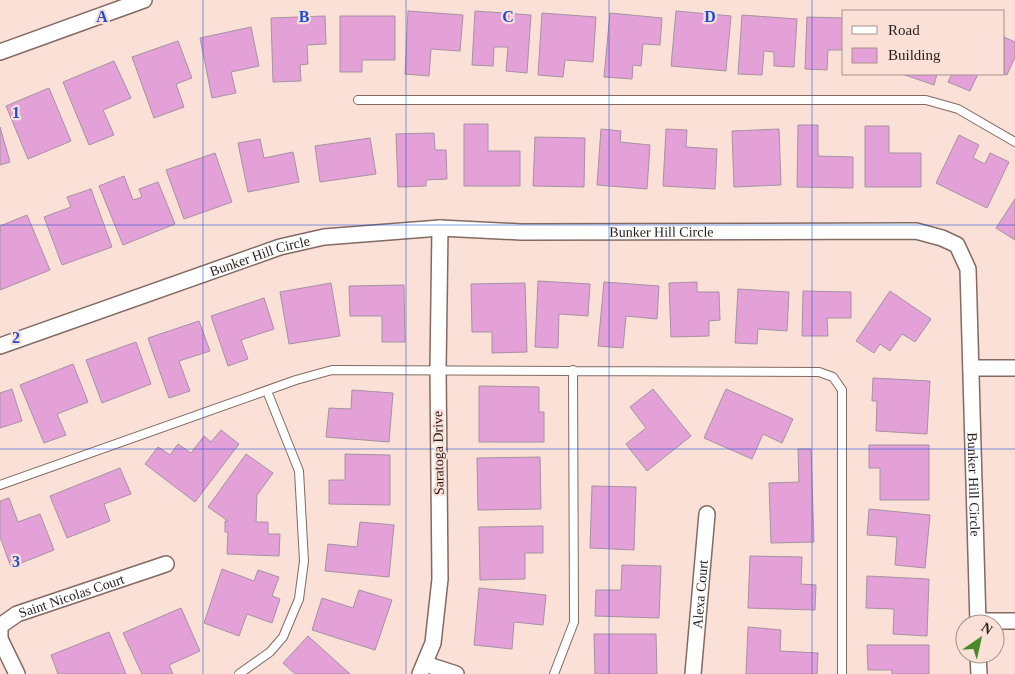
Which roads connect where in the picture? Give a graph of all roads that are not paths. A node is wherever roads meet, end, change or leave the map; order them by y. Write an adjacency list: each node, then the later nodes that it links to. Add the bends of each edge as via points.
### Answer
1 (144, 0): 2 (street)
2 (0, 52)
3 (358, 100): 4 (lane, via 926,100 958,109)
4 (1015, 142)
5 (440, 228): 6 (street, Bunker Hill Circle, via 324,236 280,247); 7 (street, Bunker Hill Circle, via 522,232 916,231 957,245 968,269); 9 (street, Saratoga Drive)
6 (0, 346)
7 (972, 368): 8 (street); 15 (street, Bunker Hill Circle)
8 (1015, 368)
9 (438, 370): 10 (lane); 11 (lane, via 332,370); 16 (street, Saratoga Drive, via 440,578 433,643)
10 (573, 370): 20 (lane, via 574,622); 22 (lane, via 819,372 833,378 842,390)
11 (267, 391): 12 (lane); 18 (lane, via 298,471 304,561 299,599 283,637 270,652)
12 (0, 486)
13 (707, 514): 21 (street, Alexa Court)
14 (166, 564): 17 (street, Saint Nicolas Court, via 17,614 0,626 0,639)
15 (978, 614)
16 (422, 669): 19 (street)
17 (17, 674)
18 (239, 674)
19 (456, 674)
20 (554, 674)
21 (694, 674)
22 (842, 674)

